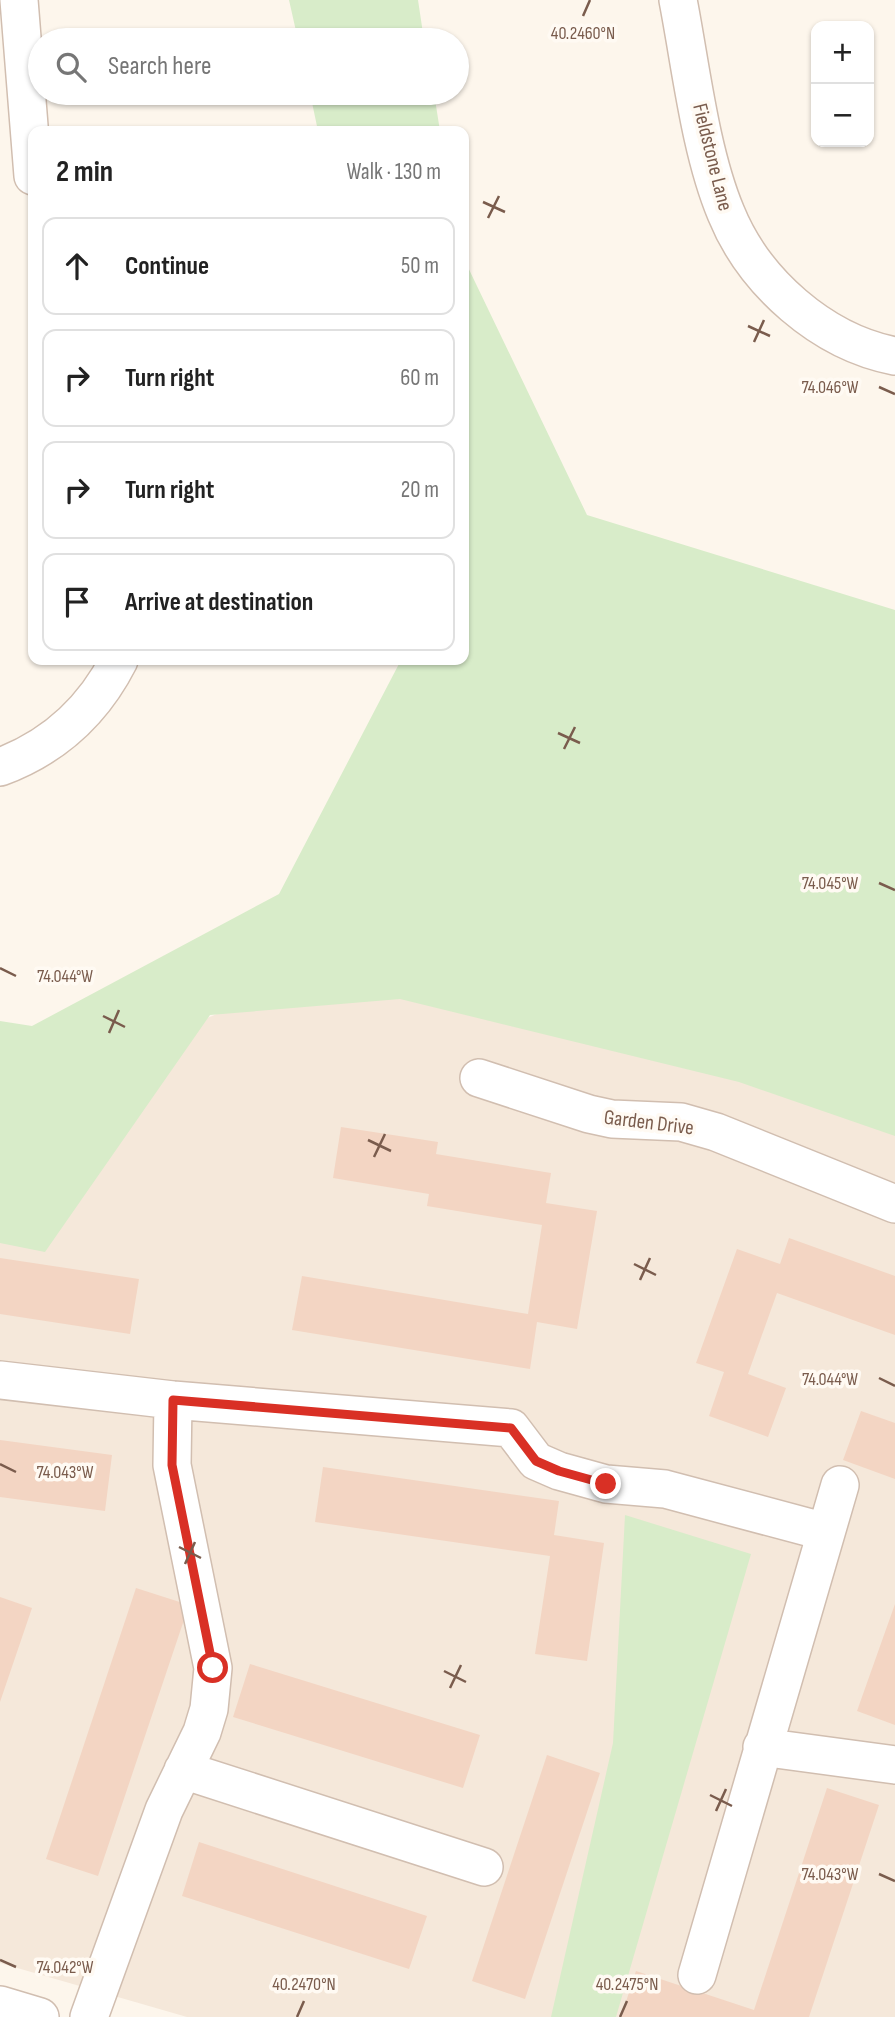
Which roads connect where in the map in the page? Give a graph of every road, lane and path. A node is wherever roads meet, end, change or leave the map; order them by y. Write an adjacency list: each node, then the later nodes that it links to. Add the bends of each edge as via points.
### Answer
1 (19, 0): 3 (street)
2 (678, 0): 4 (street, Fieldstone Lane, via 712,171 735,234 778,290 811,319 848,341)
3 (21, 159)
4 (895, 356)
5 (116, 665): 6 (street, via 89,708 61,735 29,756)
6 (0, 767)
7 (479, 1078): 8 (street, Garden Drive, via 589,1114 681,1122)
8 (895, 1204)
9 (0, 1380): 10 (street)
10 (173, 1400): 12 (street, via 511,1428 536,1461 559,1471 606,1484 666,1489); 15 (street, via 172,1465 213,1668 209,1709)
11 (840, 1485): 12 (street)
12 (825, 1532): 13 (street)
13 (762, 1747): 14 (street); 17 (street)
14 (895, 1765)
15 (183, 1770): 16 (street); 18 (street, via 164,1810)
16 (484, 1867)
17 (697, 1975)
18 (89, 2017)

